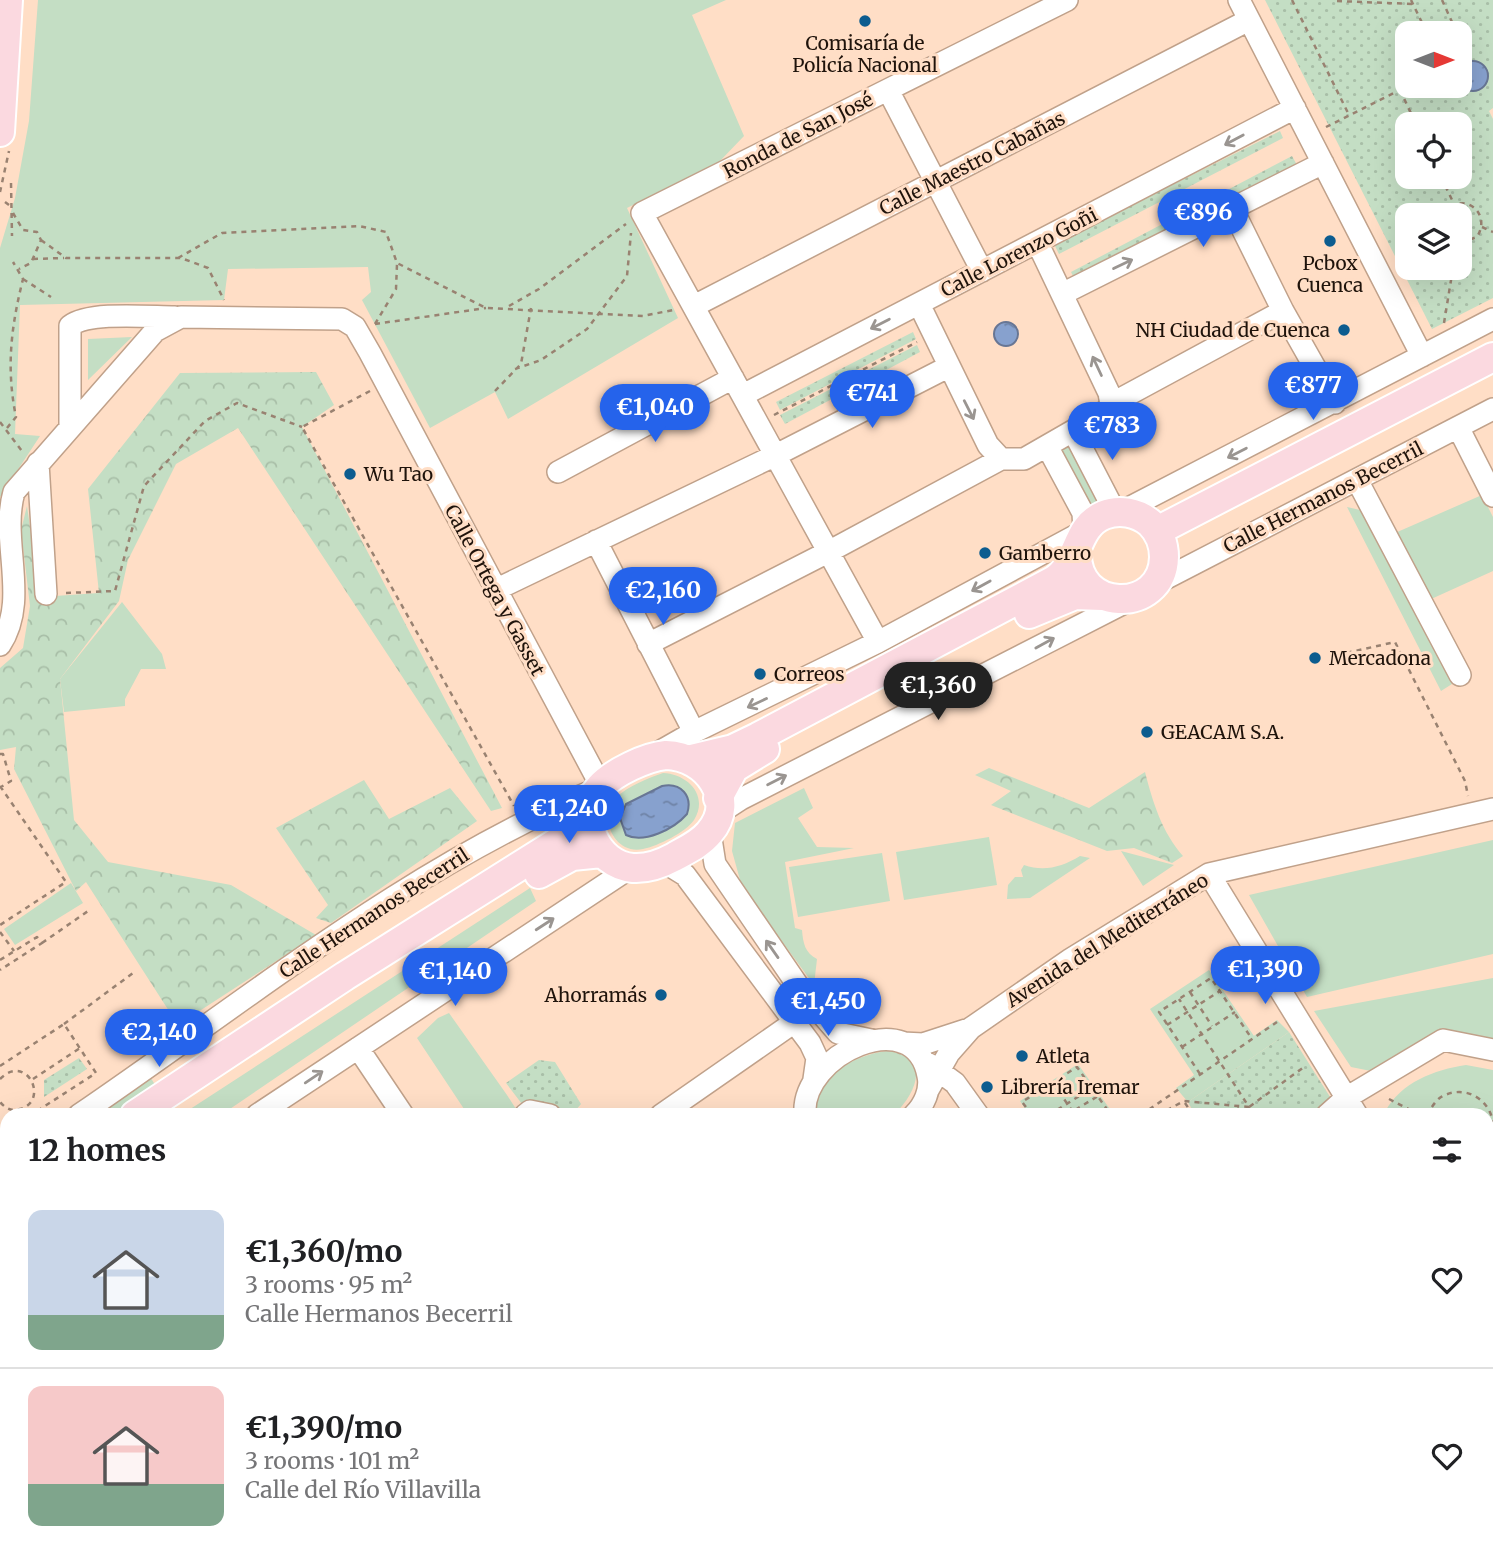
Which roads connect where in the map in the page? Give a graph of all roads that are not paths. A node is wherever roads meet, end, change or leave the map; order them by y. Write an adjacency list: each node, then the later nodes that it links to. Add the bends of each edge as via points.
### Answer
1 (8, 0): 7 (main road)
2 (1067, 0): 5 (street, Ronda de San José)
3 (1239, 0): 4 (street)
4 (1250, 20): 6 (street); 9 (street, Calle Maestro Cabañas)
5 (888, 90): 9 (street); 15 (street, Ronda de San José, via 642,213)
6 (1295, 108): 8 (street); 11 (street, Calle Lorenzo Goñi, one-way to 11)
7 (0, 132)
8 (1323, 163): 10 (street); 19 (street)
9 (936, 182): 12 (street); 15 (street, Calle Maestro Cabañas)
10 (1233, 210): 13 (street, one-way to 10); 16 (street)
11 (1038, 244): 12 (street, Calle Lorenzo Goñi); 13 (street)
12 (982, 271): 14 (street, Calle Lorenzo Goñi)
13 (1062, 294): 25 (street, one-way to 13)
14 (919, 304): 21 (street); 23 (street, Calle Lorenzo Goñi, one-way to 23)
15 (686, 308): 23 (street)
16 (1283, 311): 24 (street); 25 (street)
17 (181, 317): 27 (street, via 155,331); 27 (street, Calle Ortega y Gasset, via 96,318 71,326); 42 (street, Calle Ortega y Gasset, via 342,319 360,334)
18 (1493, 319): 19 (street)
19 (1422, 356): 24 (street)
20 (1493, 356): 38 (main road)
21 (948, 367): 31 (street); 32 (street, one-way to 32, via 980,431)
22 (1493, 373): 38 (main road, Calle Hermanos Becerril)
23 (738, 386): 31 (street); 34 (street, Calle Lorenzo Goñi)
24 (1335, 403): 37 (street, one-way to 37)
25 (1111, 404): 29 (street)
26 (1493, 409): 28 (street, Calle Hermanos Becerril)
27 (70, 427): 33 (street)
28 (1458, 427): 35 (street, Calle Hermanos Becerril); 36 (street)
29 (1073, 431): 30 (street); 37 (street)
30 (1047, 446): 32 (street, via 1024,459); 40 (street, via 1083,513)
31 (776, 455): 39 (street); 41 (street)
32 (1001, 459): 41 (street)
33 (32, 460): 44 (street); 48 (street, via 14,492 8,526 12,609)
34 (558, 472)
35 (1357, 480): 43 (street, Calle Hermanos Becerril); 49 (street)
36 (1493, 496)
37 (1118, 512): 38 (main road, via 1139,516); 40 (main road, via 1099,517)
38 (1160, 539): 43 (main road, via 1163,565)
39 (596, 541): 42 (street); 47 (street)
40 (1081, 541): 45 (main road, via 1081,575); 46 (street, one-way to 46); 50 (main road, via 1064,574 1014,604 733,749)
41 (830, 551): 46 (street); 47 (street)
42 (495, 590): 51 (street, Calle Ortega y Gasset)
43 (1143, 592): 45 (main road, via 1117,600); 53 (street, Calle Hermanos Becerril, one-way to 43)
44 (46, 594)
45 (1102, 596): 53 (main road, via 1075,595 1054,602 744,760 734,768)
46 (878, 642): 50 (street, one-way to 50)
47 (648, 644): 50 (street)
48 (0, 645)
49 (1460, 675)
50 (693, 745): 51 (main road, via 676,755 652,756); 53 (main road, via 712,778)
51 (600, 787): 54 (main road); 69 (street, Calle Hermanos Becerril, via 522,821 337,934)
52 (1493, 809): 58 (street, Avenida del Mediterráneo)
53 (715, 815): 56 (main road, via 699,843); 61 (street, one-way to 53, via 838,1033 801,990 715,864)
54 (588, 818): 55 (main road); 66 (main road, Calle Hermanos Becerril)
55 (602, 853): 57 (main road); 66 (main road, via 572,856 555,864)
56 (664, 862): 57 (main road); 59 (street, via 685,875)
57 (630, 868): 63 (street, one-way to 57)
58 (1209, 874): 60 (street, Avenida del Mediterráneo, via 1071,959); 68 (street)
59 (796, 1021): 67 (street, via 817,1058); 74 (street)
60 (971, 1028): 62 (street, via 923,1044); 65 (street)
61 (871, 1040): 62 (street); 67 (street, via 841,1055)
62 (903, 1043): 65 (street)
63 (358, 1048): 72 (street, one-way to 63); 73 (street)
64 (1493, 1050): 68 (street, via 1443,1040)
65 (930, 1065): 76 (street, via 928,1090); 77 (street, via 965,1094)
66 (215, 1072): 70 (main road); 71 (main road)
67 (814, 1079): 75 (street)
68 (1352, 1106)
69 (89, 1108)
70 (148, 1108)
71 (175, 1108)
72 (268, 1108)
73 (398, 1108)
74 (672, 1108)
75 (805, 1108)
76 (920, 1108)
77 (974, 1108)

